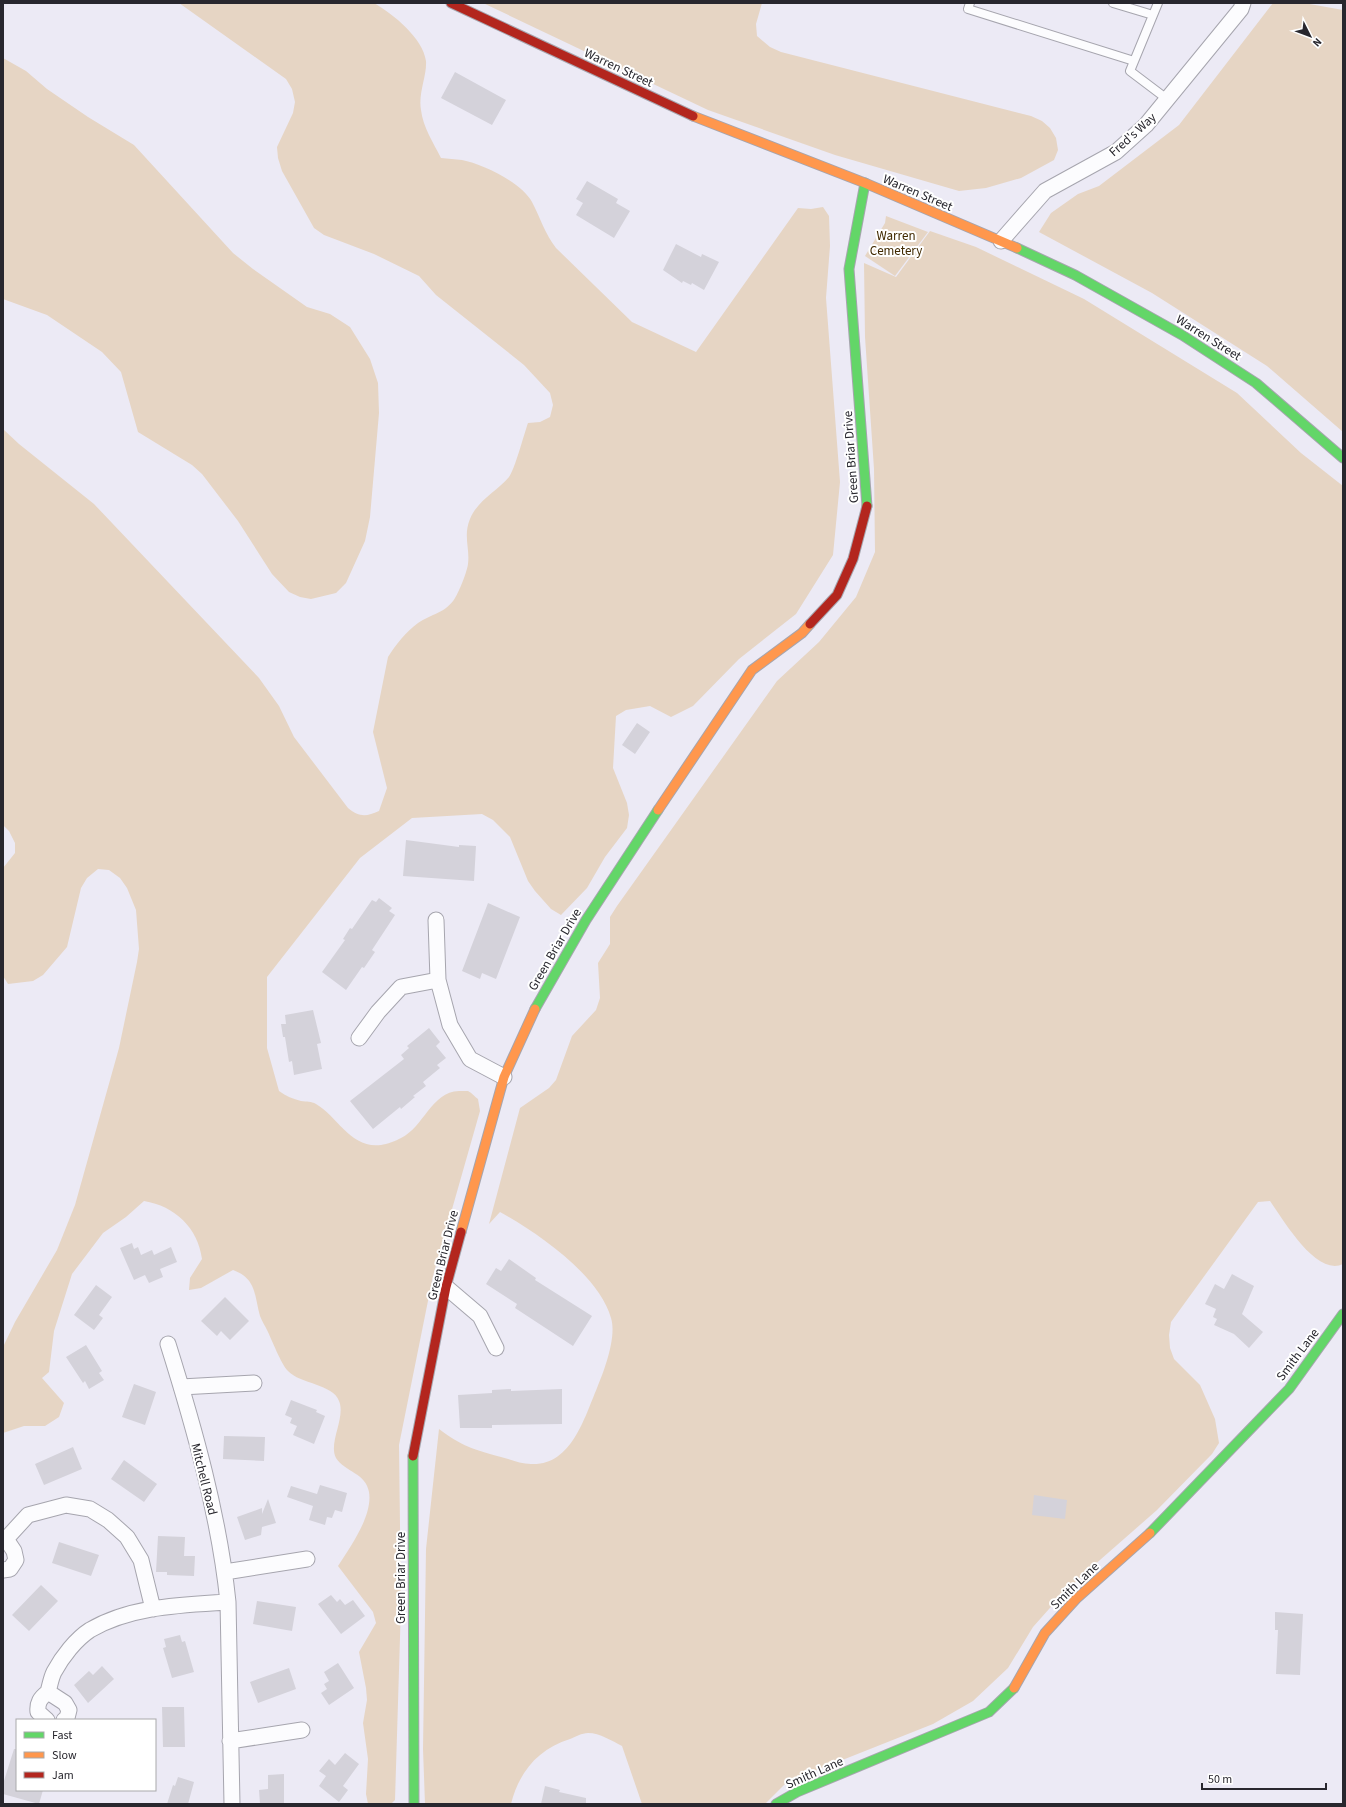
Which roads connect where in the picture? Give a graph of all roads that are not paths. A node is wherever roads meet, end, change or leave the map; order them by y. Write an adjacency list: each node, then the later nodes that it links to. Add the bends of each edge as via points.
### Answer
1 (451, 3): 9 (street, Warren Street, via 703,121)
2 (970, 3): 7 (lane, via 968,9)
3 (1113, 3): 6 (lane)
4 (1158, 3): 6 (lane)
5 (1243, 3): 8 (street, Fred's Way)
6 (1153, 15): 7 (lane)
7 (1134, 61): 8 (lane, via 1130,71)
8 (1167, 99): 10 (street, Fred's Way, via 1146,125 1116,152 1045,191)
9 (865, 183): 10 (street, Warren Street); 15 (street, Green Briar Drive, via 850,269 867,510 853,558 837,595 802,633 752,670 729,703 586,920 537,1005)
10 (1001, 241): 11 (street, Warren Street, via 1075,275 1182,335 1256,383)
11 (1343, 458)
12 (436, 920): 13 (street)
13 (438, 980): 14 (street, via 401,987); 15 (street, via 450,1025 470,1059)
14 (359, 1038)
15 (504, 1077): 16 (street, Green Briar Drive)
16 (446, 1287): 19 (street, via 480,1316); 34 (street, Green Briar Drive, via 413,1458)
17 (1343, 1314): 35 (street, Smith Lane, via 1289,1389 1156,1527 1076,1599 1045,1633 1012,1691 989,1712 797,1792)
18 (168, 1344): 21 (street, Mitchell Road)
19 (496, 1348)
20 (254, 1383): 21 (street)
21 (181, 1386): 25 (street, Mitchell Road, via 214,1513)
22 (5, 1539): 24 (street, via 14,1551 16,1560 10,1569); 27 (street, via 28,1515 66,1505 90,1509 108,1520 127,1537 141,1560)
23 (307, 1559): 25 (street)
24 (3, 1570)
25 (225, 1572): 26 (street, Mitchell Road)
26 (228, 1602): 27 (street, via 166,1606); 32 (street, Mitchell Road)
27 (153, 1610): 28 (street, via 123,1616 90,1630 69,1649 54,1672)
28 (48, 1692): 29 (street, via 42,1696 38,1705 38,1712); 30 (street, via 65,1703 69,1710)
29 (46, 1719)
30 (66, 1719)
31 (302, 1730): 32 (street)
32 (230, 1741): 33 (street, Mitchell Road)
33 (232, 1804)
34 (414, 1804)
35 (776, 1804)

